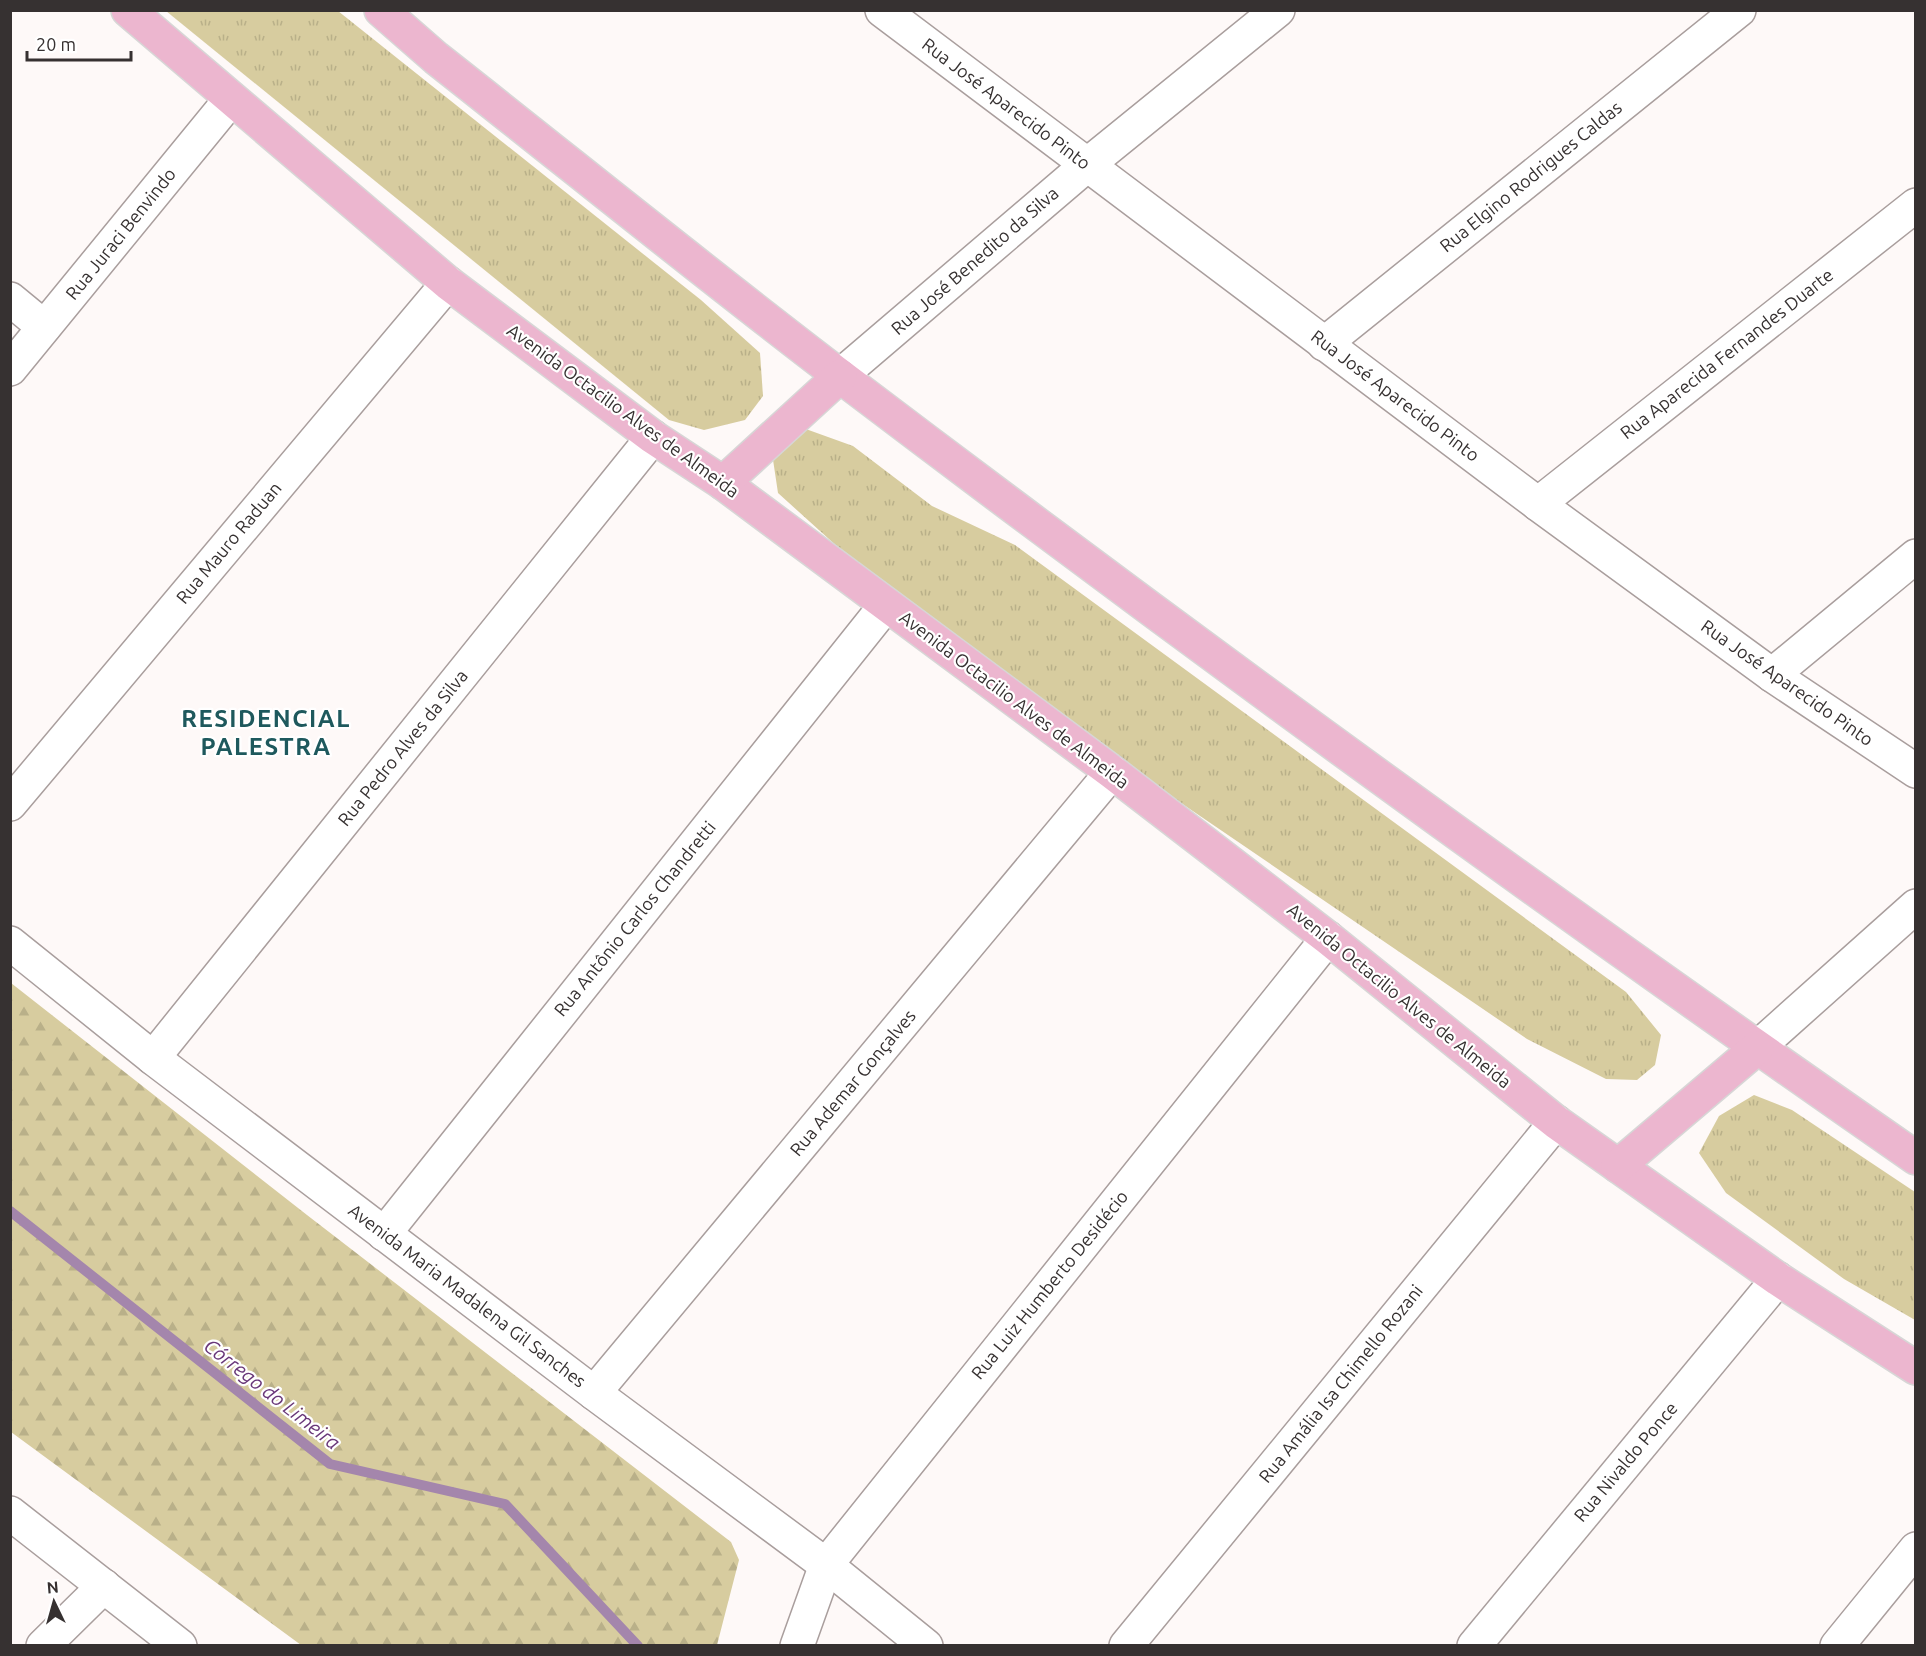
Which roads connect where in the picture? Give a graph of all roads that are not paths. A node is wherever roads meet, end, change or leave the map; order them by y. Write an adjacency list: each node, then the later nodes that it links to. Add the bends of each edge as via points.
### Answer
1 (128, 10): 6 (main road, Avenida Octacilio Alves de Almeida)
2 (381, 10): 14 (main road, via 436,58)
3 (882, 10): 7 (street, Rua José Aparecido Pinto)
4 (1278, 10): 7 (street, Rua José Benedito da Silva)
5 (1739, 10): 12 (street, Rua Elgino Rodrigues Caldas)
6 (231, 99): 9 (main road, Avenida Octacilio Alves de Almeida); 11 (street, Rua Juraci Benvindo)
7 (1087, 165): 12 (street, Rua José Aparecido Pinto); 14 (street, Rua José Benedito da Silva)
8 (1916, 205): 17 (street, Rua Aparecida Fernandes Duarte)
9 (448, 283): 15 (main road, Avenida Octacilio Alves de Almeida); 23 (street, Rua Mauro Raduan)
10 (10, 299): 11 (street)
11 (44, 327): 13 (street, Rua Juraci Benvindo)
12 (1324, 344): 17 (street, Rua José Aparecido Pinto)
13 (10, 369)
14 (840, 376): 16 (main road); 27 (main road, via 1329,742)
15 (653, 437): 16 (main road, Avenida Octacilio Alves de Almeida); 28 (street, Rua Pedro Alves da Silva)
16 (723, 483): 19 (main road, Avenida Octacilio Alves de Almeida)
17 (1538, 504): 20 (street, Rua José Aparecido Pinto)
18 (1916, 556): 20 (street)
19 (886, 605): 22 (main road, Avenida Octacilio Alves de Almeida); 32 (street, Rua Antônio Carlos Chandretti)
20 (1772, 675): 21 (street, Rua José Aparecido Pinto)
21 (1916, 771)
22 (1112, 772): 25 (main road, Avenida Octacilio Alves de Almeida); 35 (street, Rua Ademar Gonçalves)
23 (10, 804)
24 (1916, 906): 27 (street)
25 (1328, 938): 29 (main road, Avenida Octacilio Alves de Almeida); 38 (street, Rua Luiz Humberto Desidécio)
26 (10, 943): 28 (street, Avenida Maria Madalena Gil Sanches)
27 (1757, 1048): 30 (main road); 31 (main road)
28 (153, 1058): 32 (street, Avenida Maria Madalena Gil Sanches)
29 (1556, 1122): 31 (main road, Avenida Octacilio Alves de Almeida); 44 (street, Rua Amália Isa Chimello Rozani)
30 (1916, 1158)
31 (1618, 1166): 33 (main road, Avenida Octacilio Alves de Almeida)
32 (384, 1234): 35 (street, Avenida Maria Madalena Gil Sanches)
33 (1778, 1279): 34 (main road, Avenida Octacilio Alves de Almeida); 45 (street, Rua Nivaldo Ponce)
34 (1916, 1368)
35 (594, 1393): 38 (street, Avenida Maria Madalena Gil Sanches)
36 (10, 1513): 39 (street)
37 (1916, 1549): 46 (street)
38 (826, 1565): 42 (street, Rua Luiz Humberto Desidécio); 43 (street, Avenida Maria Madalena Gil Sanches)
39 (104, 1586): 40 (street); 41 (street)
40 (43, 1646)
41 (180, 1646)
42 (797, 1646)
43 (926, 1646)
44 (1126, 1646)
45 (1474, 1646)
46 (1837, 1646)

